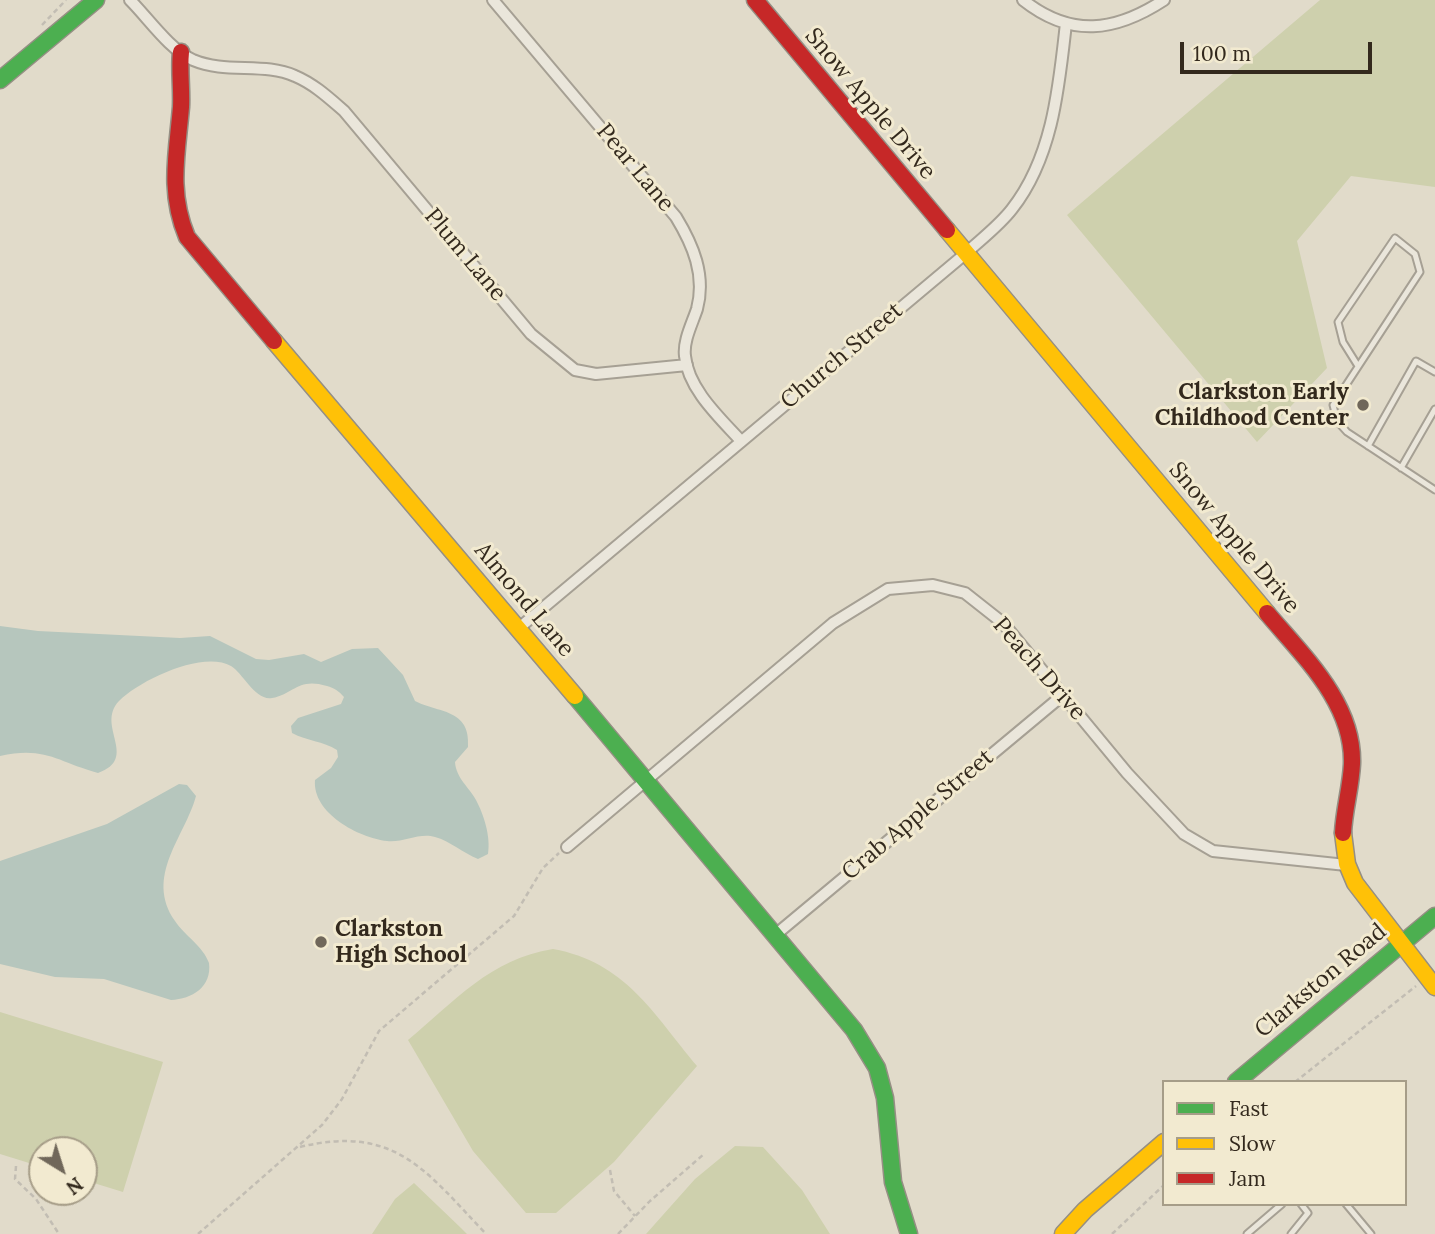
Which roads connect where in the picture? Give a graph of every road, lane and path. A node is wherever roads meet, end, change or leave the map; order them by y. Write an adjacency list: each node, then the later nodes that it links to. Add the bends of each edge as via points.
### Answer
1 (96, 0): 9 (street)
2 (130, 0): 8 (street)
3 (493, 0): 11 (street, Pear Lane, via 676,217 695,248 698,306 686,343)
4 (755, 0): 10 (street, Snow Apple Drive)
5 (1023, 0): 7 (street)
6 (1164, 0): 7 (street, via 1108,26)
7 (1066, 23): 10 (street, Church Street, via 1058,96 1042,157 1012,209)
8 (181, 52): 11 (street, Plum Lane, via 217,66 294,75 321,91 344,111 531,334 566,365 596,374); 19 (street, Almond Lane, via 172,186 178,219 187,237)
9 (0, 80)
10 (965, 254): 15 (street, Church Street); 23 (street, Snow Apple Drive, via 1326,684 1351,744 1341,829)
11 (687, 365): 15 (street, via 705,399)
12 (1358, 366): 12 (lane, via 1419,272 1415,254 1395,238 1338,322 1343,342); 16 (lane, via 1333,405 1337,421)
13 (1435, 372): 16 (lane, via 1416,360)
14 (1435, 409): 17 (lane)
15 (741, 441): 19 (street, Church Street)
16 (1368, 446): 17 (lane)
17 (1401, 468): 18 (lane)
18 (1435, 490)
19 (519, 628): 21 (street, Almond Lane)
20 (1063, 695): 21 (street, Peach Drive, via 1003,623 965,593 933,585 888,589 833,623); 23 (street, Peach Drive, via 1184,834 1213,850); 25 (street, Crab Apple Street)
21 (645, 782): 22 (street, Peach Drive); 25 (street, Almond Lane)
22 (567, 847): 31 (path, via 543,868 514,916 379,1031 342,1100)
23 (1346, 864): 26 (street, Snow Apple Drive, via 1355,883)
24 (1435, 916): 26 (street, Clarkston Road)
25 (774, 936): 44 (street, Almond Lane, via 854,1030 877,1068 885,1098 893,1182)
26 (1402, 943): 27 (street, Snow Apple Drive); 28 (street, Clarkston Road)
27 (1431, 982): 29 (path)
28 (1240, 1080)
29 (1298, 1080)
30 (1162, 1144): 45 (street)
31 (300, 1147): 41 (path); 42 (path, via 354,1139 399,1152 425,1171)
32 (704, 1154): 39 (path)
33 (16, 1166): 40 (path, via 15,1179 36,1199)
34 (610, 1170): 39 (path, via 614,1191)
35 (1162, 1187): 46 (path)
36 (1280, 1206): 47 (lane)
37 (1303, 1206): 48 (lane, via 1308,1213)
38 (1348, 1206): 49 (lane)
39 (635, 1216): 43 (path)
40 (58, 1234)
41 (198, 1234)
42 (486, 1234)
43 (618, 1234)
44 (909, 1234)
45 (1063, 1234)
46 (1112, 1234)
47 (1247, 1234)
48 (1292, 1234)
49 (1371, 1234)

